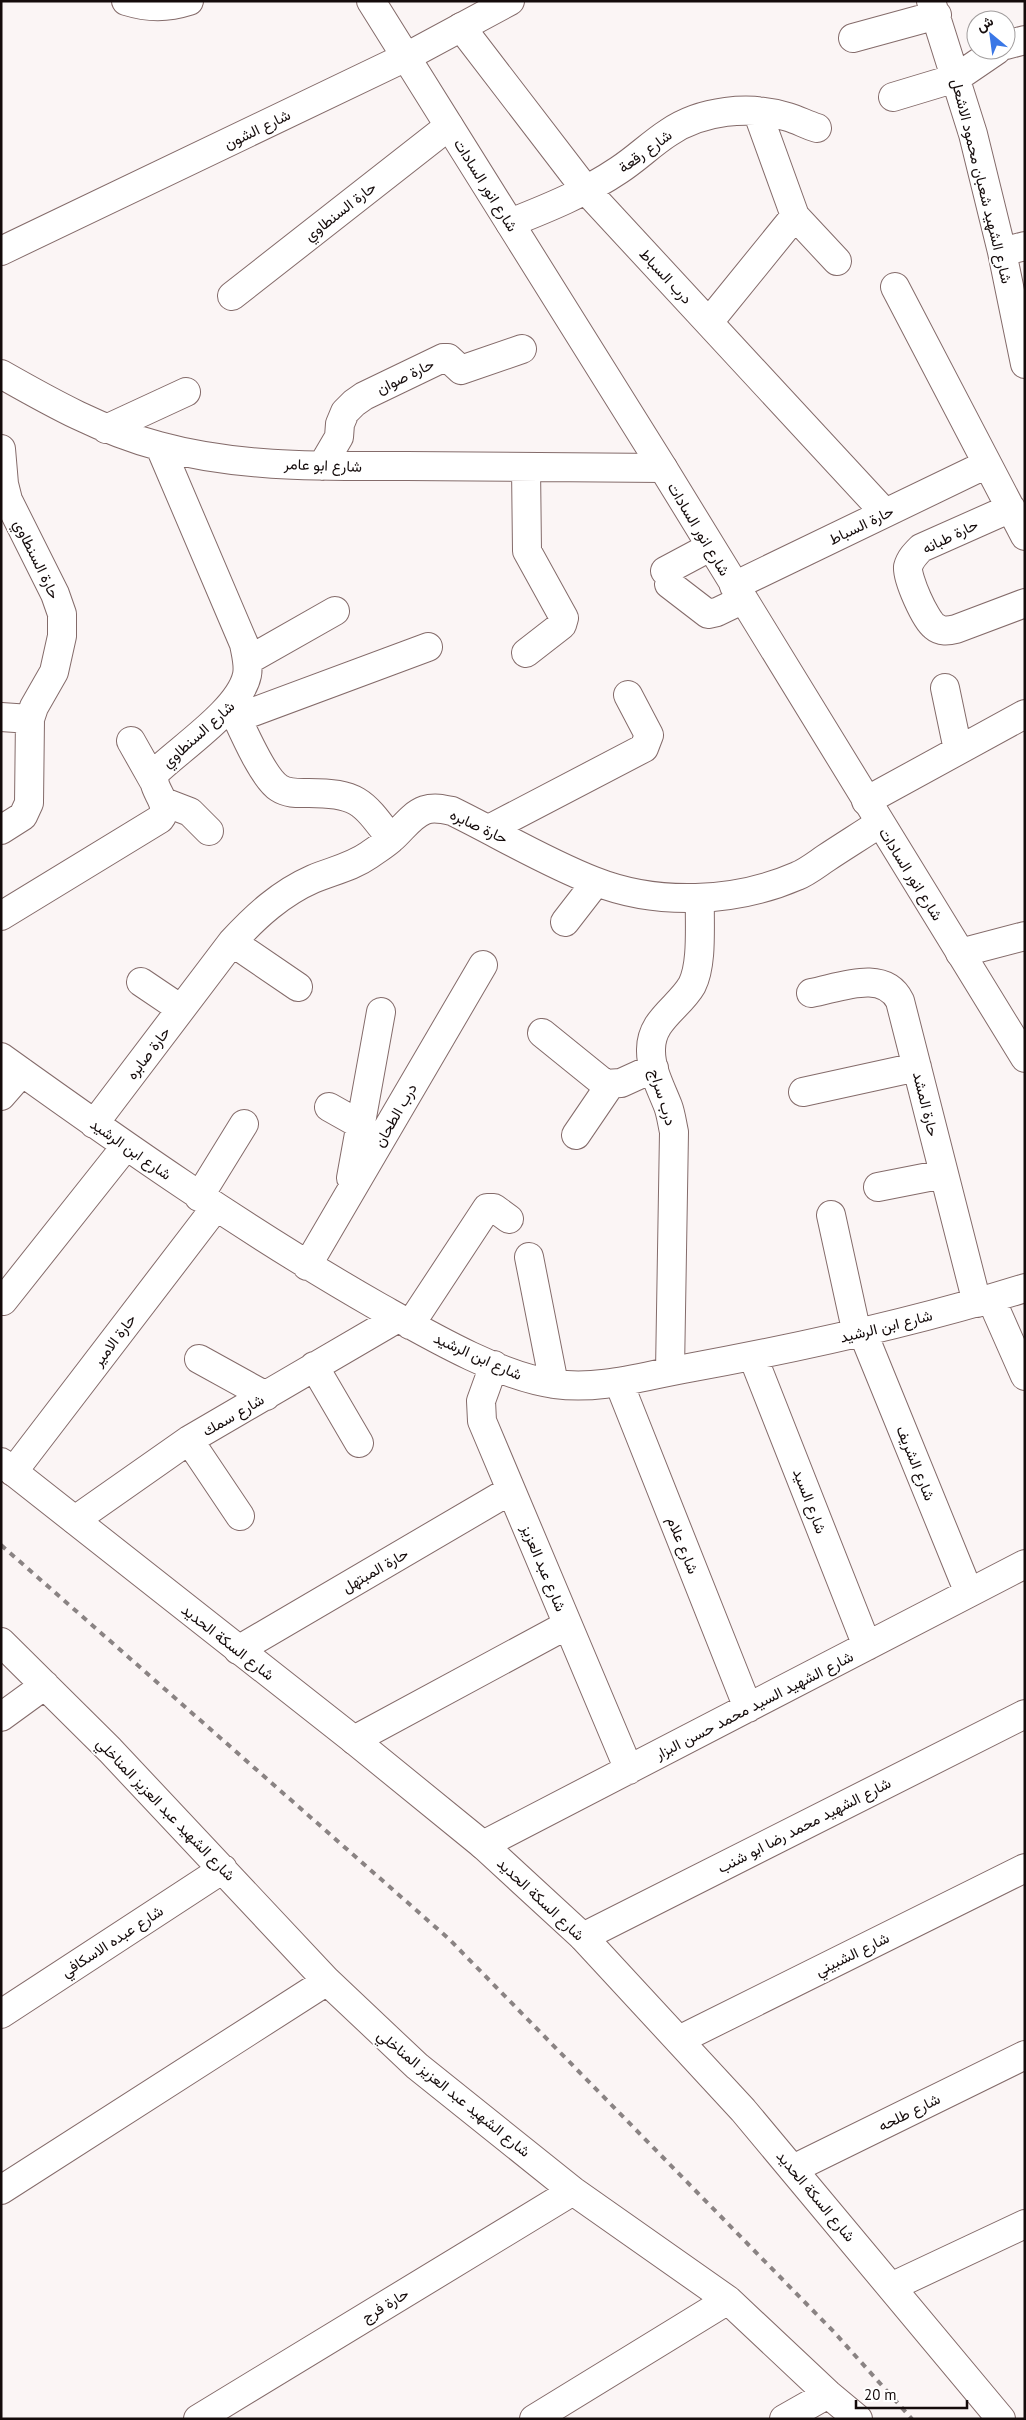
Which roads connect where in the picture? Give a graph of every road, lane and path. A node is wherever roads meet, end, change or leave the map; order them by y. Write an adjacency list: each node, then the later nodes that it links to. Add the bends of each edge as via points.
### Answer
1 (126, 1): 2 (street, via 147,7 171,7)
2 (190, 1)
3 (371, 1): 8 (street, شارع انور السادات)
4 (510, 1): 6 (street, شارع الشون)
5 (934, 8): 7 (street); 10 (street, شارع الشهيد شعبان محمود الاشعل)
6 (462, 27): 8 (street, شارع الشون); 15 (street, درب السباط)
7 (853, 38)
8 (406, 57): 13 (street, شارع انور السادات); 19 (street, شارع الشون)
9 (982, 60): 10 (street)
10 (956, 78): 11 (street); 18 (street, شارع الشهيد شعبان محمود الاشعل)
11 (893, 97)
12 (757, 111): 14 (street, شارع رقعة, via 788,117); 15 (street, شارع رقعة, via 726,112 697,119 669,132 620,170); 16 (street)
13 (449, 126): 17 (street, شارع انور السادات); 22 (street, حارة السنطاوي)
14 (817, 128)
15 (586, 190): 17 (street, شارع رقعة); 23 (street, درب السباط)
16 (795, 216): 20 (street); 23 (street)
17 (510, 223): 34 (street, شارع انور السادات)
18 (1014, 249): 25 (street, شارع الشهيد شعبان محمود الاشعل)
19 (1, 252)
20 (837, 261)
21 (895, 287): 31 (street)
22 (232, 296)
23 (709, 322): 35 (street, درب السباط)
24 (522, 349): 32 (street, حارة صوان, via 461,370 448,358 442,358 364,396 345,412 338,437)
25 (1025, 364)
26 (1, 374): 28 (street, شارع ابو عامر, via 79,418)
27 (186, 392): 28 (street)
28 (106, 429): 29 (street, شارع ابو عامر)
29 (160, 447): 32 (street, شارع ابو عامر, via 224,459); 44 (street, شارع السنطاوي, via 244,644)
30 (1, 449): 36 (street, حارة السنطاوي)
31 (988, 464): 35 (street, حارة السباط); 37 (street)
32 (322, 466): 33 (street, شارع ابو عامر)
33 (526, 467): 34 (street, شارع ابو عامر); 43 (street, via 527,550 564,618 562,625)
34 (663, 468): 38 (street, شارع انور السادات)
35 (885, 513): 39 (street, حارة السباط)
36 (8, 516): 50 (street, حارة السنطاوي, via 55,594 63,625 54,672)
37 (1020, 523): 40 (street, حارة طبانه, via 921,548 908,567 909,578 927,618 935,627 945,631 956,630)
38 (710, 547): 39 (street, شارع انور السادات); 39 (street, حارة السباط, via 667,578 708,614 716,612)
39 (738, 593): 54 (street, شارع انور السادات)
40 (1025, 604)
41 (335, 611): 44 (street)
42 (428, 648): 47 (street)
43 (526, 653)
44 (247, 661): 47 (street, شارع السنطاوي, via 247,674)
45 (945, 688): 52 (street)
46 (628, 695): 56 (street, via 648,735 644,748)
47 (234, 711): 53 (street, شارع السنطاوي, via 160,768); 59 (street, via 266,772 280,789 291,793 334,793 349,797 364,805)
48 (1025, 714): 52 (street)
49 (1, 717): 50 (street)
50 (30, 719): 57 (street, حارة السنطاوي, via 29,803 23,816)
51 (131, 741): 53 (street)
52 (958, 750): 54 (street)
53 (159, 791): 58 (street, via 190,812); 62 (street, شارع السنطاوي, via 164,814 160,819)
54 (866, 800): 55 (street, شارع انور السادات)
55 (880, 823): 61 (street, حارة صابره, via 799,876 766,887); 66 (street, شارع انور السادات)
56 (489, 829): 59 (street, حارة صابره, via 452,811 433,809 414,815); 60 (street, حارة صابره)
57 (1, 830)
58 (209, 831)
59 (391, 839): 65 (street, حارة صابره, via 350,866 313,879 283,895 255,917)
60 (596, 882): 61 (street, حارة صابره, via 647,894); 63 (street)
61 (700, 898): 77 (street, درب سراج, via 697,971 685,995 662,1018 654,1034 650,1050)
62 (5, 906)
63 (564, 922)
64 (1025, 936): 66 (street)
65 (232, 942): 69 (street); 71 (street, حارة صابره)
66 (960, 953): 74 (street, شارع انور السادات)
67 (483, 965): 89 (street, درب الطحان)
68 (141, 982): 71 (street)
69 (298, 987)
70 (811, 993): 76 (street, حارة المشد, via 870,982 889,986 900,1001)
71 (181, 1009): 82 (street, حارة صابره)
72 (381, 1012): 84 (street)
73 (542, 1033): 78 (street, via 600,1081)
74 (1025, 1058)
75 (12, 1064): 80 (street); 82 (street, شارع ابن الرشيد)
76 (917, 1067): 79 (street); 87 (street, حارة المشد)
77 (654, 1068): 78 (street); 104 (street, درب سراج, via 668,1108 674,1147)
78 (610, 1085): 85 (street)
79 (803, 1092)
80 (1, 1096)
81 (329, 1107): 84 (street)
82 (94, 1124): 86 (street, شارع ابن الرشيد)
83 (244, 1124): 90 (street, حارة الامير)
84 (361, 1125): 89 (street)
85 (576, 1135)
86 (126, 1146): 90 (street, شارع ابن الرشيد); 96 (street)
87 (944, 1174): 88 (street); 97 (street, حارة المشد)
88 (878, 1187)
89 (348, 1196): 94 (street, درب الطحان)
90 (207, 1202): 94 (street, شارع ابن الرشيد); 111 (street, حارة الامير)
91 (831, 1215): 99 (street, شارع الشريف)
92 (509, 1219): 98 (street, via 494,1208 487,1208)
93 (529, 1257): 107 (street)
94 (307, 1266): 98 (street, شارع ابن الرشيد)
95 (1025, 1288): 97 (street, شارع ابن الرشيد)
96 (4, 1301)
97 (984, 1301): 99 (street, شارع ابن الرشيد); 105 (street, حارة المشد)
98 (404, 1322): 102 (street, شارع ابن الرشيد); 103 (street, شارع سمك)
99 (860, 1333): 100 (street, شارع ابن الرشيد); 116 (street, شارع الشريف)
100 (754, 1356): 104 (street, شارع ابن الرشيد); 119 (street, شارع السيد)
101 (199, 1359): 108 (street)
102 (494, 1364): 107 (street, شارع ابن الرشيد, via 523,1377); 112 (street, شارع عبد العزيز, via 481,1401 482,1422)
103 (314, 1366): 108 (street, شارع سمك); 110 (street)
104 (670, 1371): 106 (street, شارع ابن الرشيد)
105 (1025, 1376)
106 (619, 1383): 107 (street, شارع ابن الرشيد); 122 (street, شارع علام)
107 (554, 1384)
108 (266, 1396): 109 (street, شارع سمك)
109 (189, 1440): 113 (street); 114 (street, شارع سمك)
110 (359, 1443)
111 (7, 1467): 114 (street, شارع السكة الحديد)
112 (511, 1490): 117 (street, شارع عبد العزيز); 120 (street, حارة المبتهل)
113 (240, 1516)
114 (75, 1520): 120 (street, شارع السكة الحديد)
115 (1025, 1564): 116 (street, شارع الشهيد السيد محمد حسن البزار)
116 (969, 1593): 119 (street, شارع الشهيد السيد محمد حسن البزار)
117 (568, 1625): 125 (street); 126 (street, شارع عبد العزيز)
118 (1, 1642): 121 (street, شارع الشهيد عبد العزيز المناخلي)
119 (867, 1646): 122 (street, شارع الشهيد السيد محمد حسن البزار)
120 (238, 1650): 125 (street, شارع السكة الحديد)
121 (46, 1684): 124 (street); 129 (street, شارع الشهيد عبد العزيز المناخلي)
122 (748, 1708): 126 (street, شارع الشهيد السيد محمد حسن البزار)
123 (1025, 1714): 130 (street, شارع الشهيد محمد رضا ابو شنب)
124 (1, 1717)
125 (354, 1740): 127 (street, شارع السكة الحديد)
126 (629, 1770): 127 (street, شارع الشهيد السيد محمد حسن البزار)
127 (482, 1845): 130 (street, شارع السكة الحديد)
128 (1025, 1868): 133 (street, شارع الشبيني)
129 (223, 1869): 131 (street, شارع الشهيد عبد العزيز المناخلي); 132 (street, شارع عبده الاسكافي)
130 (583, 1937): 133 (street, شارع السكة الحديد)
131 (327, 1981): 136 (street); 137 (street, شارع الشهيد عبد العزيز المناخلي, via 417,2066)
132 (1, 2014)
133 (679, 2040): 135 (street, شارع السكة الحديد)
134 (1025, 2055): 135 (street, شارع طلحه)
135 (793, 2169): 139 (street, شارع السكة الحديد)
136 (1, 2190)
137 (573, 2191): 140 (street, شارع الشهيد عبد العزيز المناخلي); 142 (street, حارة فرج)
138 (1025, 2224): 139 (street)
139 (892, 2286): 146 (street, شارع السكة الحديد)
140 (728, 2300): 141 (street, شارع الشهيد عبد العزيز المناخلي); 143 (street)
141 (828, 2394): 144 (street); 145 (street, شارع الشهيد عبد العزيز المناخلي)
142 (198, 2419)
143 (534, 2419)
144 (784, 2419)
145 (858, 2419)
146 (1001, 2419)

